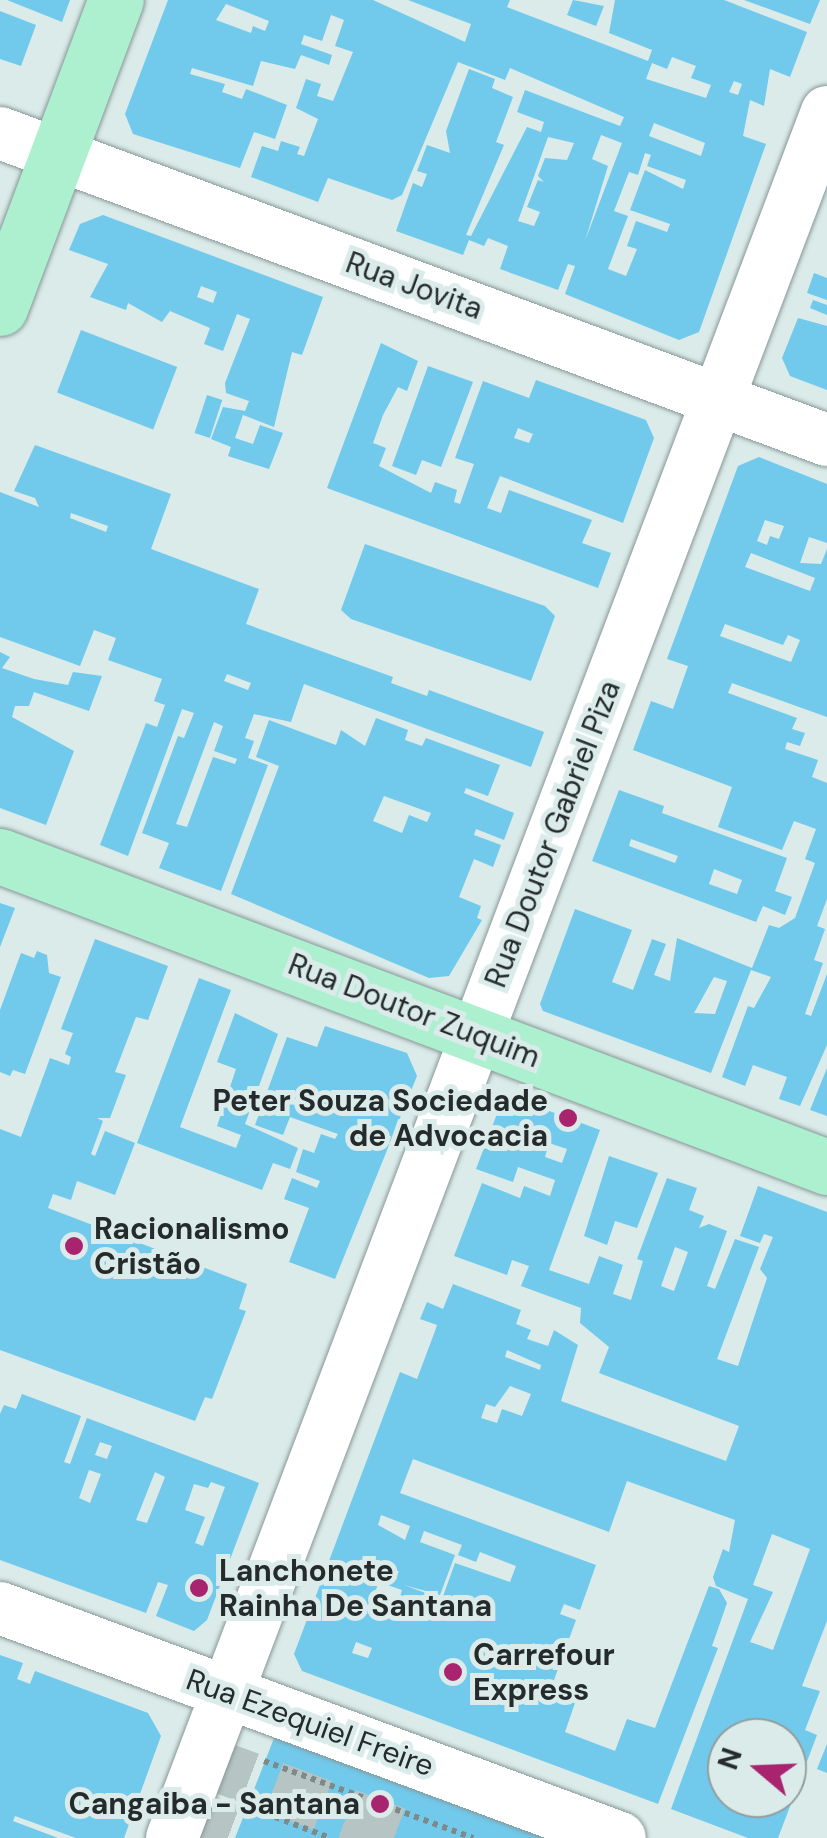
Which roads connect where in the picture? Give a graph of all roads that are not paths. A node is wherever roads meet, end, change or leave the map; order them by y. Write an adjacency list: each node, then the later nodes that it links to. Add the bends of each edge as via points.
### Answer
1 (116, 0): 4 (main road)
2 (827, 112): 6 (street, Rua Doutor Gabriel Piza)
3 (0, 133): 4 (street, Rua Jovita)
4 (58, 154): 5 (main road); 6 (street, Rua Jovita)
5 (0, 308)
6 (719, 398): 7 (street, Rua Jovita); 9 (street, Rua Doutor Gabriel Piza)
7 (827, 440)
8 (0, 856): 9 (main road, Rua Doutor Zuquim)
9 (476, 1035): 10 (main road, Rua Doutor Zuquim); 12 (street, Rua Doutor Gabriel Piza)
10 (827, 1167)
11 (0, 1608): 12 (street, Rua Ezequiel Freire)
12 (227, 1691): 13 (street, Rua Doutor Gabriel Piza); 14 (street, Rua Ezequiel Freire)
13 (172, 1838)
14 (620, 1838)

